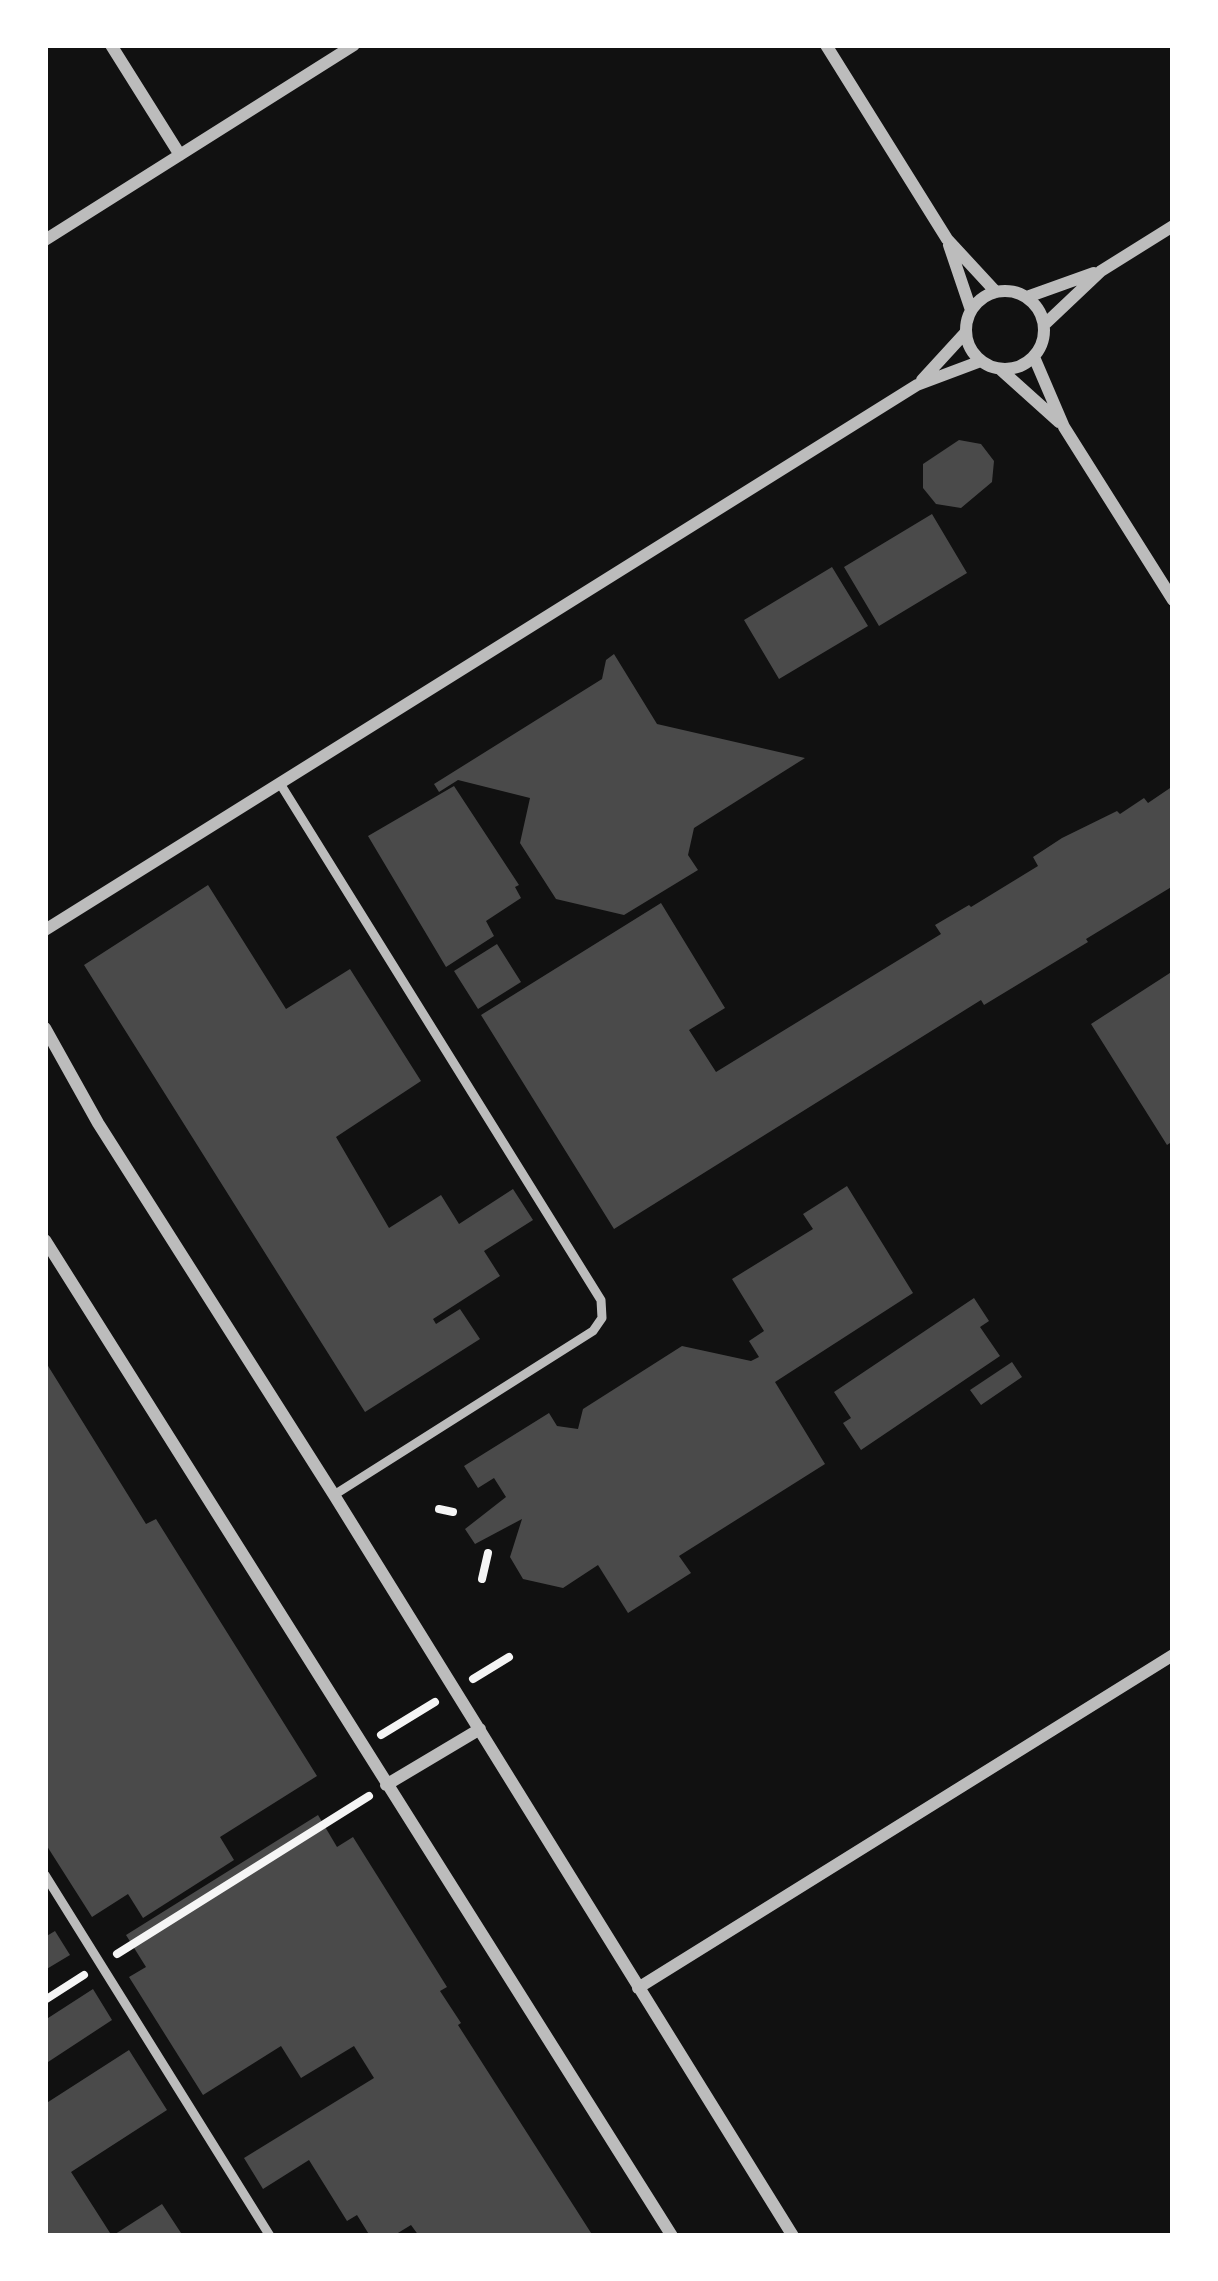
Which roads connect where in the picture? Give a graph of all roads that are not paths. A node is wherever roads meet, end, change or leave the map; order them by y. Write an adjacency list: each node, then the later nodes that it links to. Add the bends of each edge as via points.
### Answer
1 (111, 45): 4 (street)
2 (354, 45): 4 (street)
3 (826, 45): 6 (street)
4 (180, 155): 7 (street)
5 (1173, 226): 8 (street)
6 (946, 239): 9 (street); 11 (street)
7 (45, 240)
8 (1101, 271): 10 (street); 12 (street)
9 (996, 292): 10 (street); 11 (street)
10 (1027, 297): 12 (street)
11 (971, 310): 13 (street)
12 (1045, 323): 14 (street)
13 (966, 332): 15 (street); 17 (street)
14 (1034, 357): 16 (street); 18 (street)
15 (981, 361): 16 (street); 17 (street)
16 (1000, 369): 18 (street)
17 (917, 385): 20 (street)
18 (1064, 427): 19 (street)
19 (1173, 600)
20 (281, 784): 21 (street); 25 (lane, via 601,1300 593,1330)
21 (45, 931)
22 (45, 1028): 23 (street)
23 (49, 1044): 25 (street)
24 (45, 1240): 28 (street)
25 (334, 1495): 27 (street)
26 (1173, 1655): 30 (street)
27 (480, 1729): 28 (street); 30 (street)
28 (386, 1785): 32 (street)
29 (45, 1875): 31 (lane)
30 (638, 1988): 33 (street)
31 (271, 2236)
32 (672, 2236)
33 (793, 2236)

